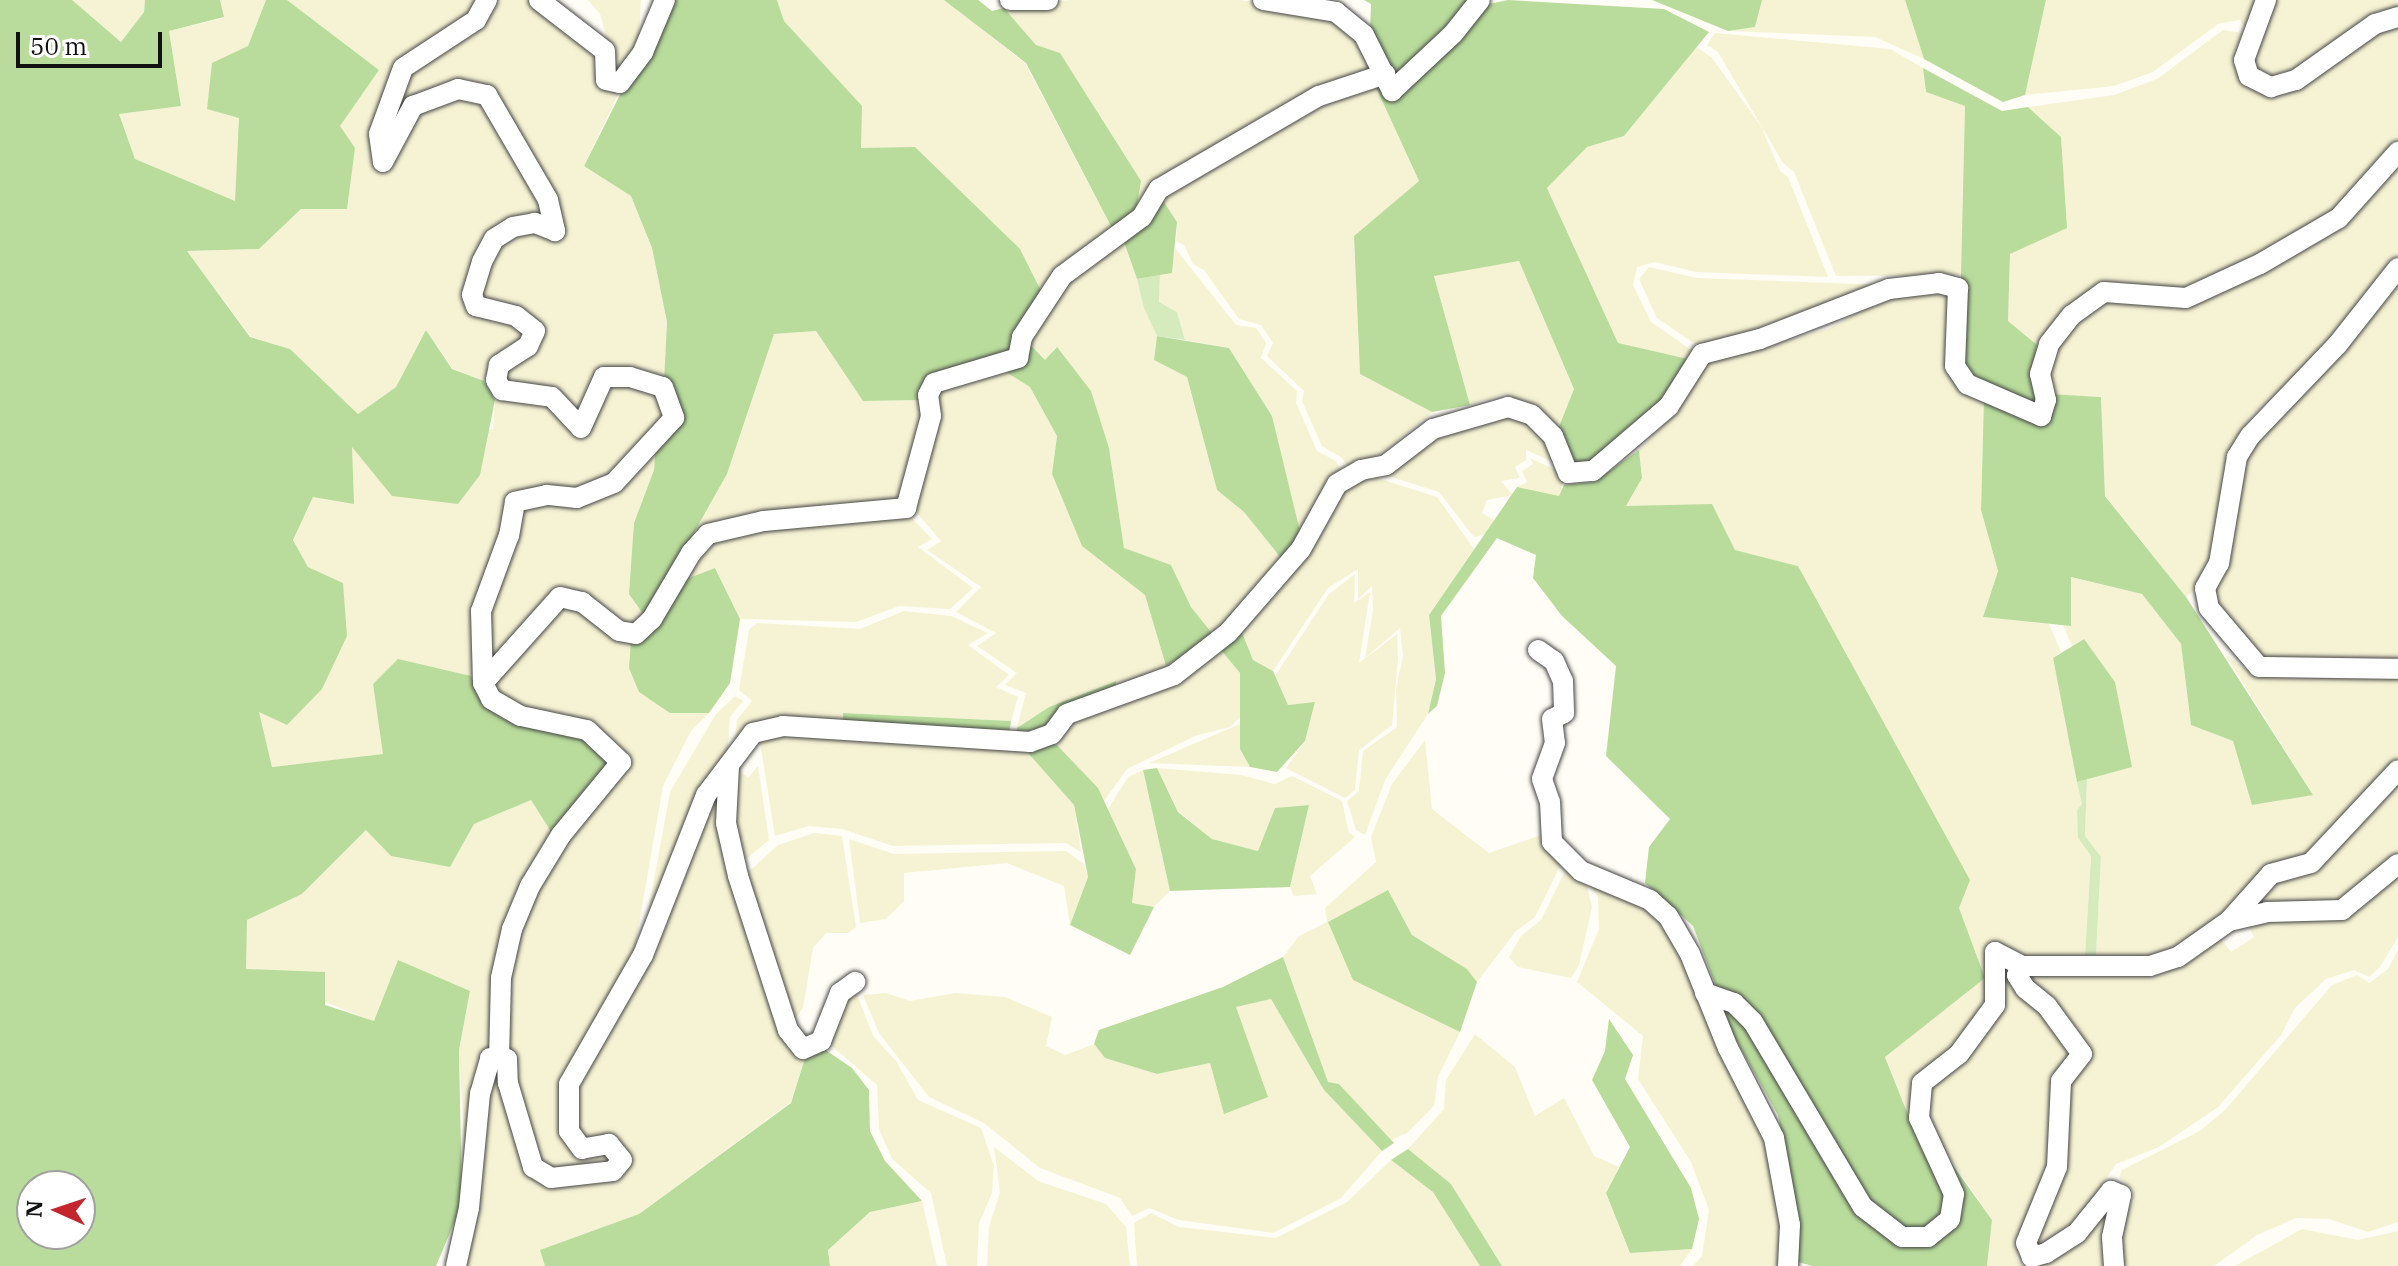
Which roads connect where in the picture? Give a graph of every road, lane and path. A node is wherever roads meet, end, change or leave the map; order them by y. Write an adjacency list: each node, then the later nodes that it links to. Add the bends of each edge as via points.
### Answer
1 (487, 0): 15 (street, via 476,20 403,68 379,134 383,162 413,106 458,89 487,95 548,200 555,231 535,223 513,227 494,239 482,262 472,295 476,306 516,316 535,331 528,346 499,365 496,380 502,390 552,397 581,428 604,377 630,377 663,387 674,418 614,483 577,498 547,495 515,502 509,535 481,611)
2 (539, 0): 3 (street, via 605,51 606,80 620,83 643,52)
3 (665, 0)
4 (1010, 0): 5 (street)
5 (1048, 0)
6 (1263, 0): 10 (street, via 1336,12 1364,35)
7 (1480, 0): 10 (street, via 1453,34 1392,91)
8 (2266, 0): 9 (street, via 2244,60 2249,76 2271,87 2296,80 2375,24)
9 (2398, 17)
10 (1385, 74): 15 (street, via 1319,96 1159,189 1142,217 1062,276 1022,337 1018,358 934,383 928,395 931,416 906,508 764,521 708,534 652,619 636,634 619,631 582,602 560,597)
11 (2398, 152): 16 (street, via 2339,218 2260,264 2186,298 2104,292 2072,315 2049,344 2040,374 2046,400 2041,416 1967,384 1955,366 1958,288 1939,283 1889,289 1760,339 1702,354 1669,406 1593,471 1568,473 1553,436 1532,415 1508,407 1433,429 1386,465 1361,470 1337,484 1301,549 1228,633 1174,675 1067,714 1052,734 1030,742 783,726 753,733)
12 (2398, 268): 14 (street, via 2237,457 2219,563 2205,588 2209,608 2259,667)
13 (1538, 650): 22 (street, via 1554,661 1563,681 1564,713 1552,719 1555,743 1542,779 1550,802 1552,842 1581,871 1650,900 1668,916)
14 (2398, 669)
15 (483, 683): 23 (street, via 491,699 521,716 587,730 621,762 561,835 512,929 501,978)
16 (730, 758): 21 (street, via 726,823 738,876 788,1030 803,1049 821,1041 840,993); 23 (street, via 688,831 643,955 569,1084 569,1131 582,1149 609,1144 622,1160 613,1171 551,1178 533,1167 508,1083 507,1059)
17 (2398, 770): 19 (street, via 2311,863 2271,874)
18 (2398, 864): 19 (street, via 2342,910 2267,912)
19 (2229, 921): 20 (street, via 2178,957 2150,966)
20 (2022, 966): 22 (street, via 1995,952 1995,1005 1959,1054 1922,1083 1919,1118 1954,1194 1950,1219 1928,1237 1902,1237 1863,1207 1753,1022 1734,1003); 26 (street, via 2017,975 2025,988 2047,1006 2082,1054 2061,1081 2057,1167 2026,1243 2032,1257 2046,1253 2077,1233 2111,1191 2121,1195 2112,1237)
21 (855, 982)
22 (1705, 993): 25 (street, via 1774,1138 1790,1225)
23 (499, 1058): 24 (street, via 490,1058 480,1094 471,1193)
24 (456, 1266)
25 (1788, 1266)
26 (2114, 1266)

